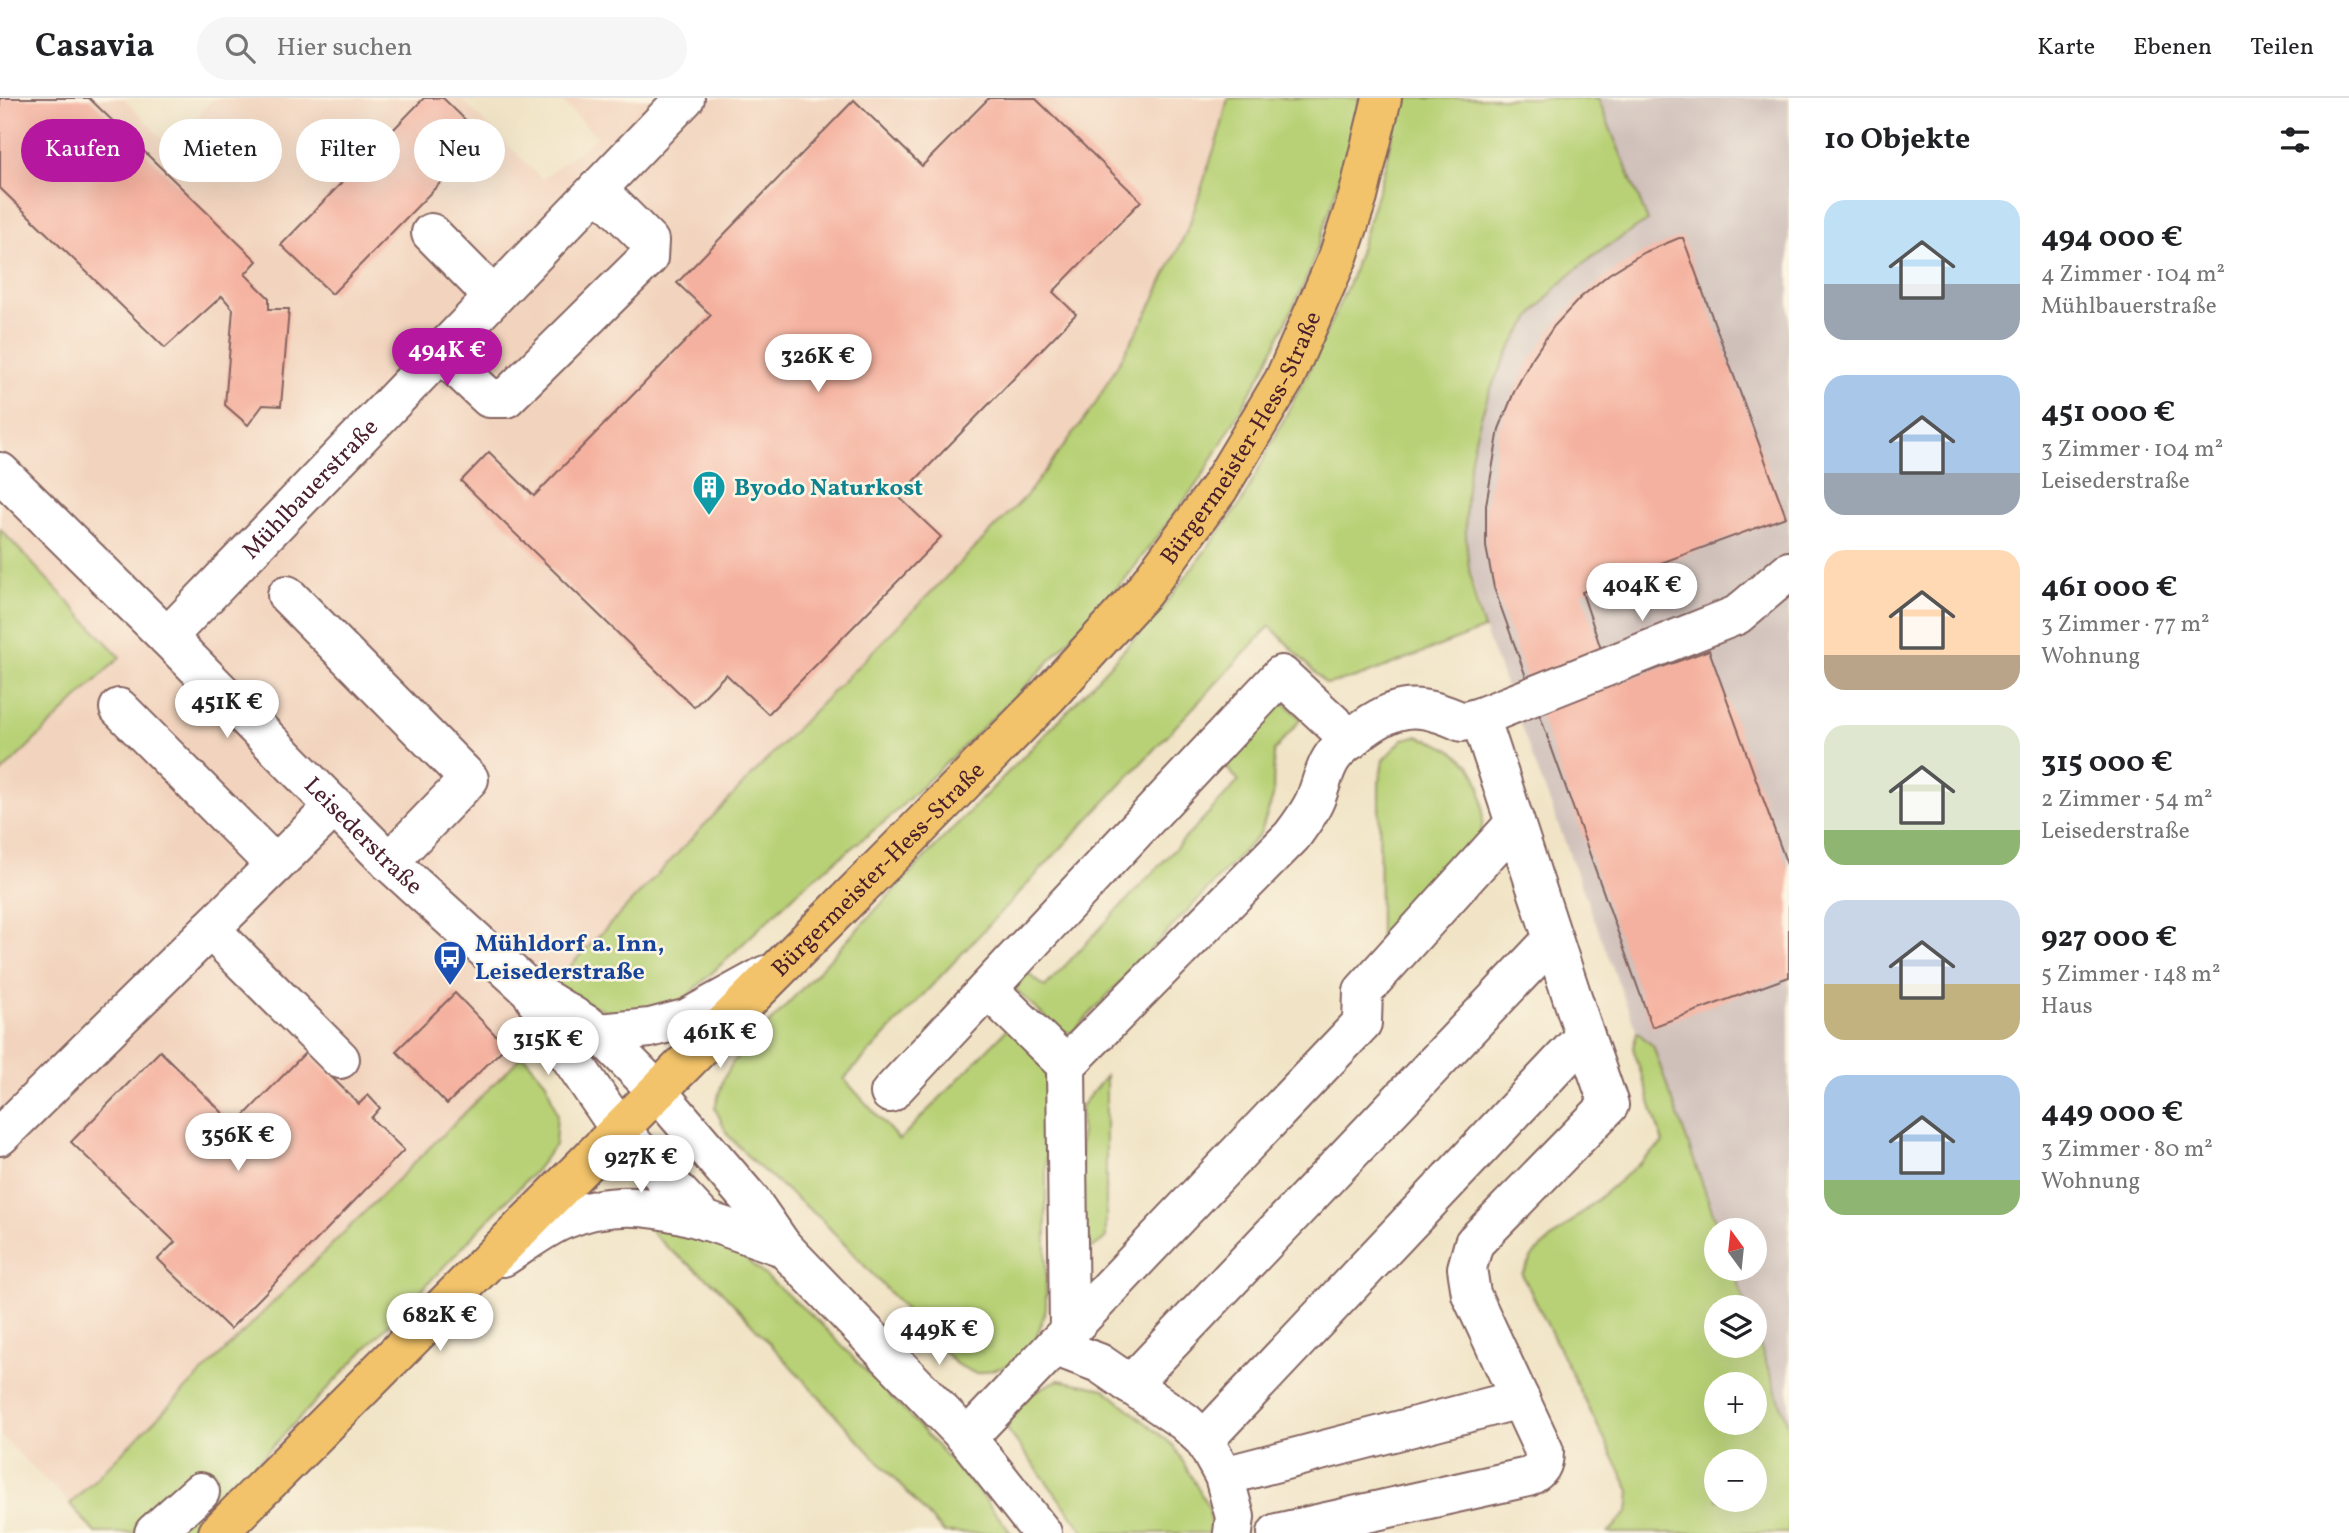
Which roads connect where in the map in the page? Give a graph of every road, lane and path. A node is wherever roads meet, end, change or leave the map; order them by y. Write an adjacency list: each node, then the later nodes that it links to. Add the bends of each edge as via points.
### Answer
1 (685, 98): 3 (street, Mühlbauerstraße)
2 (1382, 98): 20 (main road, Bürgermeister-Hess-Straße, via 1358,197 1310,324 1251,438 1184,539 1143,592 1046,697)
3 (597, 189): 5 (street, Mühlbauerstraße); 6 (street, via 649,241 648,258 506,398 489,398)
4 (431, 233): 5 (street)
5 (494, 296): 6 (street, Mühlbauerstraße)
6 (440, 352): 10 (street, Mühlbauerstraße)
7 (0, 472): 10 (street, Leisederstraße)
8 (1789, 571): 12 (street, via 1737,615)
9 (287, 595): 16 (street, via 469,779)
10 (167, 636): 14 (street, Leisederstraße)
11 (119, 708): 17 (street)
12 (1479, 717): 13 (street, via 1462,722 1419,707 1400,709 1378,718); 15 (street)
13 (1351, 740): 21 (street, via 1281,675); 26 (street, via 1333,756 1315,802 1292,836)
14 (335, 806): 16 (street, Leisederstraße); 17 (street)
15 (1515, 823): 19 (street); 34 (street, via 1363,991 1362,1023)
16 (389, 862): 22 (street, Leisederstraße)
17 (275, 865): 18 (street)
18 (210, 929): 25 (street); 30 (street)
19 (1553, 939): 24 (street); 35 (street)
20 (778, 969): 23 (street, via 688,1018); 27 (main road, Bürgermeister-Hess-Straße)
21 (988, 989): 26 (street); 28 (street)
22 (530, 990): 23 (street, Leisederstraße); 29 (street)
23 (600, 1033): 27 (street, Leisederstraße)
24 (1585, 1036): 36 (street, via 1609,1105 1474,1243 1467,1268 1471,1294); 38 (street)
25 (341, 1059)
26 (1066, 1065): 34 (street)
27 (656, 1090): 29 (main road, Bürgermeister-Hess-Straße); 32 (street, Leisederstraße, via 751,1201)
28 (890, 1093)
29 (620, 1130): 31 (street); 33 (main road, Bürgermeister-Hess-Straße)
30 (0, 1136)
31 (705, 1221): 32 (street); 33 (street, via 667,1209 604,1207 562,1220)
32 (782, 1247): 37 (street, Leisederstraße)
33 (477, 1273): 42 (main road, Bürgermeister-Hess-Straße)
34 (1061, 1339): 35 (street); 37 (street)
35 (1130, 1385): 38 (street)
36 (1520, 1399): 39 (street); 45 (street, via 1544,1451 1540,1470 1528,1477)
37 (967, 1438): 43 (street, Leisederstraße)
38 (1204, 1440): 39 (street)
39 (1224, 1476): 44 (street, via 1235,1517)
40 (200, 1492): 41 (street)
41 (154, 1533)
42 (218, 1533)
43 (1042, 1533)
44 (1233, 1533)
45 (1277, 1533)

